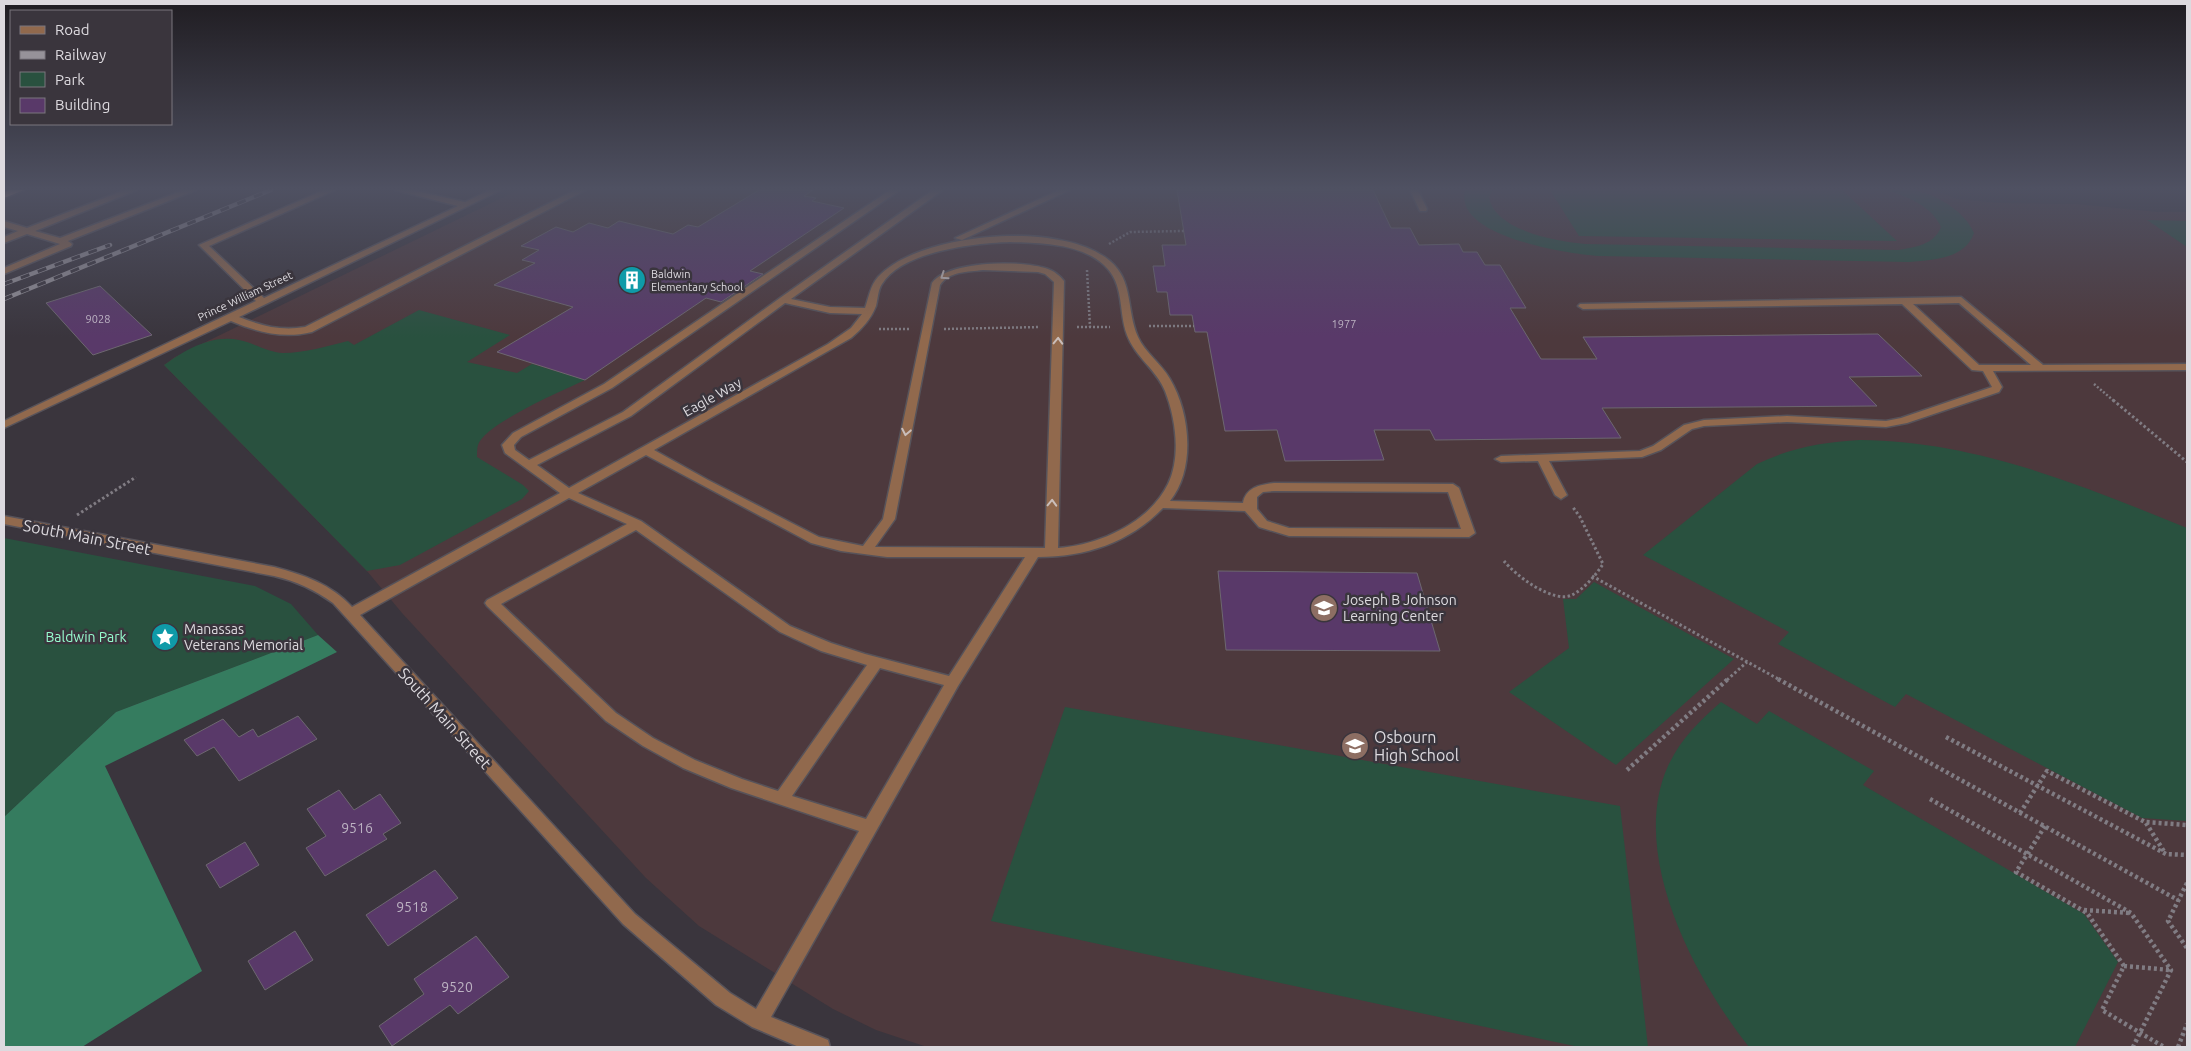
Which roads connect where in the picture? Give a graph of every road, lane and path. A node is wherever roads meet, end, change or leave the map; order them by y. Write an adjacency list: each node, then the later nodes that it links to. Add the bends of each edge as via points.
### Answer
1 (55, 239): 9 (street)
2 (66, 239): 9 (street)
3 (219, 239): 13 (street, via 203,246)
4 (395, 239): 13 (street, Prince William Street)
5 (486, 239): 17 (street, via 308,330 286,334 259,329)
6 (824, 239): 32 (street, via 608,386 516,435 510,440 509,451)
7 (869, 239): 12 (street)
8 (956, 239): 10 (street, Eagle Way)
9 (61, 241): 11 (street, via 68,244)
10 (929, 251): 16 (street, Eagle Way, via 894,268 881,279); 20 (street, via 973,241 999,240 1041,241 1082,249 1110,265 1119,276)
11 (4, 271)
12 (783, 300): 16 (street, via 830,310); 32 (street, via 627,414)
13 (263, 302): 17 (street, Prince William Street)
14 (1904, 302): 15 (street); 23 (street, via 1961,300); 25 (street, via 1976,368)
15 (1583, 306)
16 (869, 311): 22 (street, Eagle Way)
17 (231, 317): 27 (street, Prince William Street)
18 (1194, 326): 20 (path)
19 (1059, 327): 20 (path); 21 (path); 21 (street, one-way to 21, via 1059,281 1048,272 1032,268 968,268 940,277 935,285); 43 (street, one-way to 19)
20 (1129, 327): 36 (street, via 1136,344 1164,378 1181,430 1181,456 1175,479)
21 (927, 329): 22 (path); 41 (street, one-way to 41, via 889,519)
22 (854, 330): 28 (street, Eagle Way, via 817,355)
23 (2039, 366): 24 (street); 25 (street)
24 (2074, 367): 26 (street); 31 (path)
25 (1985, 368): 29 (street, via 1995,381 1995,390 1898,422 1878,424 1787,419 1704,423 1688,427 1642,454)
26 (2187, 368)
27 (4, 425)
28 (647, 451): 34 (street, Eagle Way); 41 (street, via 815,540)
29 (1542, 458): 30 (street); 35 (street)
30 (1501, 459)
31 (2187, 462)
32 (529, 465): 34 (street)
33 (136, 477): 38 (path)
34 (568, 493): 40 (street); 46 (street, Eagle Way)
35 (1561, 495): 45 (path, via 1578,514 1603,563)
36 (1159, 504): 37 (street); 43 (street, via 1126,532 1103,543)
37 (1249, 507): 37 (street, via 1263,524 1289,532 1470,533 1453,488 1274,487 1255,491 1250,497)
38 (87, 510)
39 (4, 520): 46 (street, South Main Street, via 293,576 327,591)
40 (637, 524): 47 (street, via 785,629 826,647); 53 (street, via 492,603 611,717 648,742 689,764)
41 (866, 551): 42 (street)
42 (1034, 552): 43 (street); 49 (street)
43 (1050, 552)
44 (1504, 561): 45 (path, via 1510,570 1530,584 1566,596 1574,594)
45 (1592, 576): 48 (path)
46 (351, 614): 70 (street, South Main Street, via 629,920 723,998)
47 (878, 662): 49 (street); 53 (street)
48 (1747, 662): 51 (path); 55 (path)
49 (954, 682): 58 (street)
50 (1946, 737): 52 (path)
51 (1627, 770)
52 (2038, 786): 55 (path); 56 (path, via 2047,771); 61 (path)
53 (782, 798): 58 (street)
54 (1930, 799): 60 (path)
55 (2020, 813): 59 (path)
56 (2145, 822): 57 (path); 61 (path)
57 (2187, 825)
58 (870, 826): 70 (street)
59 (2045, 826): 60 (path); 64 (path)
60 (2027, 854): 65 (path, via 2016,872); 66 (path)
61 (2166, 854): 62 (path)
62 (2187, 855)
63 (2187, 883): 64 (path)
64 (2178, 900): 67 (path, via 2168,921)
65 (2083, 910): 66 (path); 68 (path)
66 (2131, 913): 69 (path)
67 (2187, 948)
68 (2124, 966): 69 (path); 72 (path, via 2102,1010)
69 (2170, 970): 72 (path)
70 (759, 1021): 73 (street, South Main Street)
71 (2187, 1024): 77 (path)
72 (2140, 1033): 75 (path); 76 (path)
73 (798, 1043): 74 (street, South Main Street)
74 (821, 1047)
75 (2133, 1047)
76 (2164, 1047)
77 (2178, 1047)

